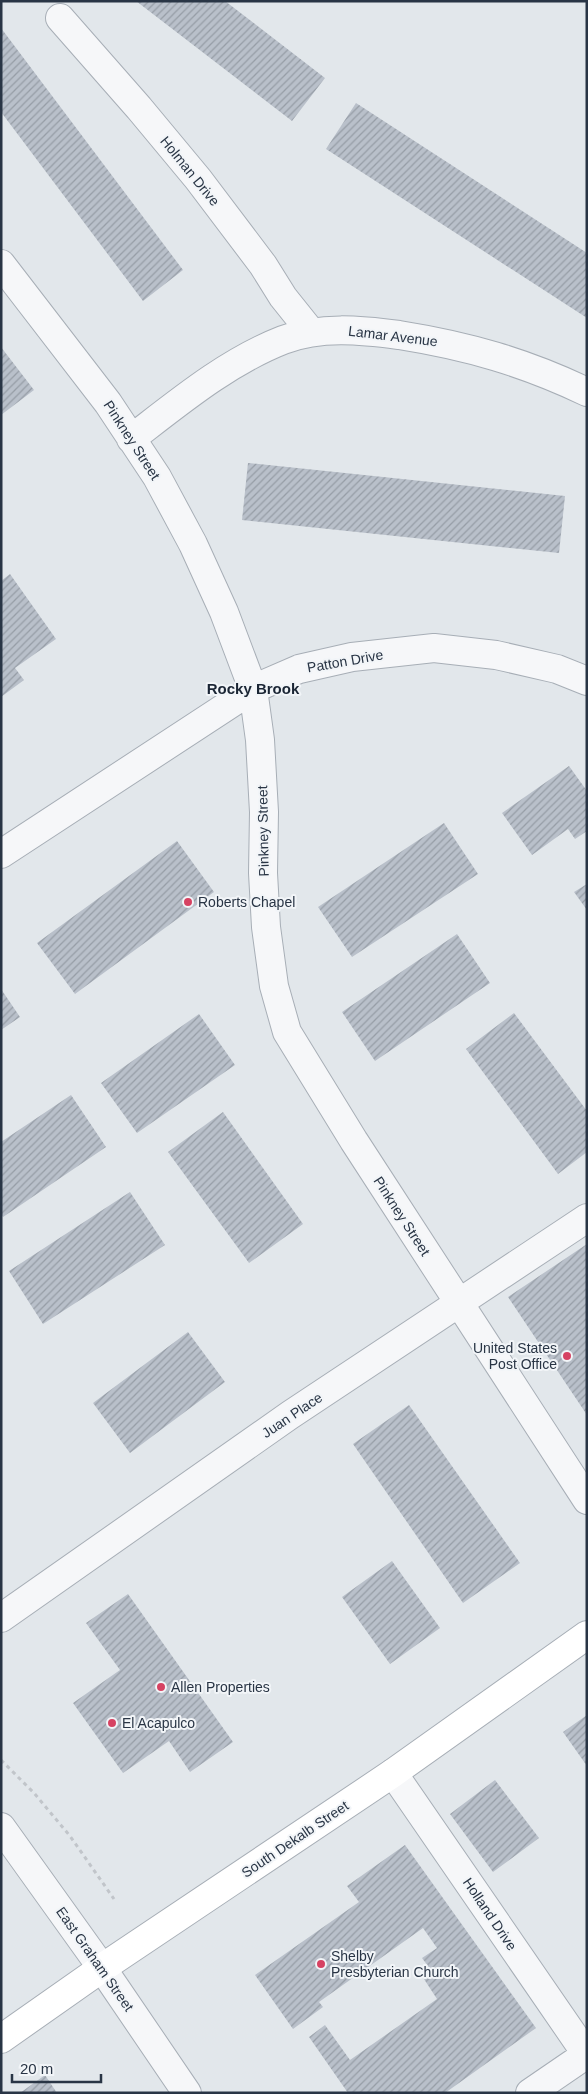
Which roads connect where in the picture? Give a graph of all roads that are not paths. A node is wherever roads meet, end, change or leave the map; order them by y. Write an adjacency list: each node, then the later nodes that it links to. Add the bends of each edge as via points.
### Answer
1 (60, 18): 3 (street, Holman Drive, via 198,179)
2 (1, 264): 5 (street, Pinkney Street, via 108,403)
3 (311, 332): 4 (street, Lamar Avenue, via 370,331 438,341 496,355); 5 (street, Lamar Avenue, via 256,352 203,384)
4 (587, 392)
5 (131, 439): 7 (street, Pinkney Street, via 157,477 194,544)
6 (587, 681): 7 (street, Patton Drive, via 557,669 496,655 434,648 352,657 299,669)
7 (253, 689): 8 (street, Patton Drive); 10 (street, Pinkney Street, via 264,812 266,927 274,986 287,1032 313,1078)
8 (1, 854)
9 (587, 1218): 10 (street, Juan Place)
10 (458, 1303): 11 (street, Pinkney Street); 12 (street, Juan Place, via 282,1421)
11 (587, 1500)
12 (1, 1618)
13 (587, 1635): 14 (main road, South Dekalb Street)
14 (394, 1773): 16 (main road, South Dekalb Street); 18 (street, Holland Drive)
15 (1, 1827): 16 (street, East Graham Street)
16 (102, 1968): 17 (main road, South Dekalb Street); 19 (street, East Graham Street)
17 (1, 2039)
18 (587, 2054): 20 (street)
19 (187, 2093)
20 (530, 2093)

